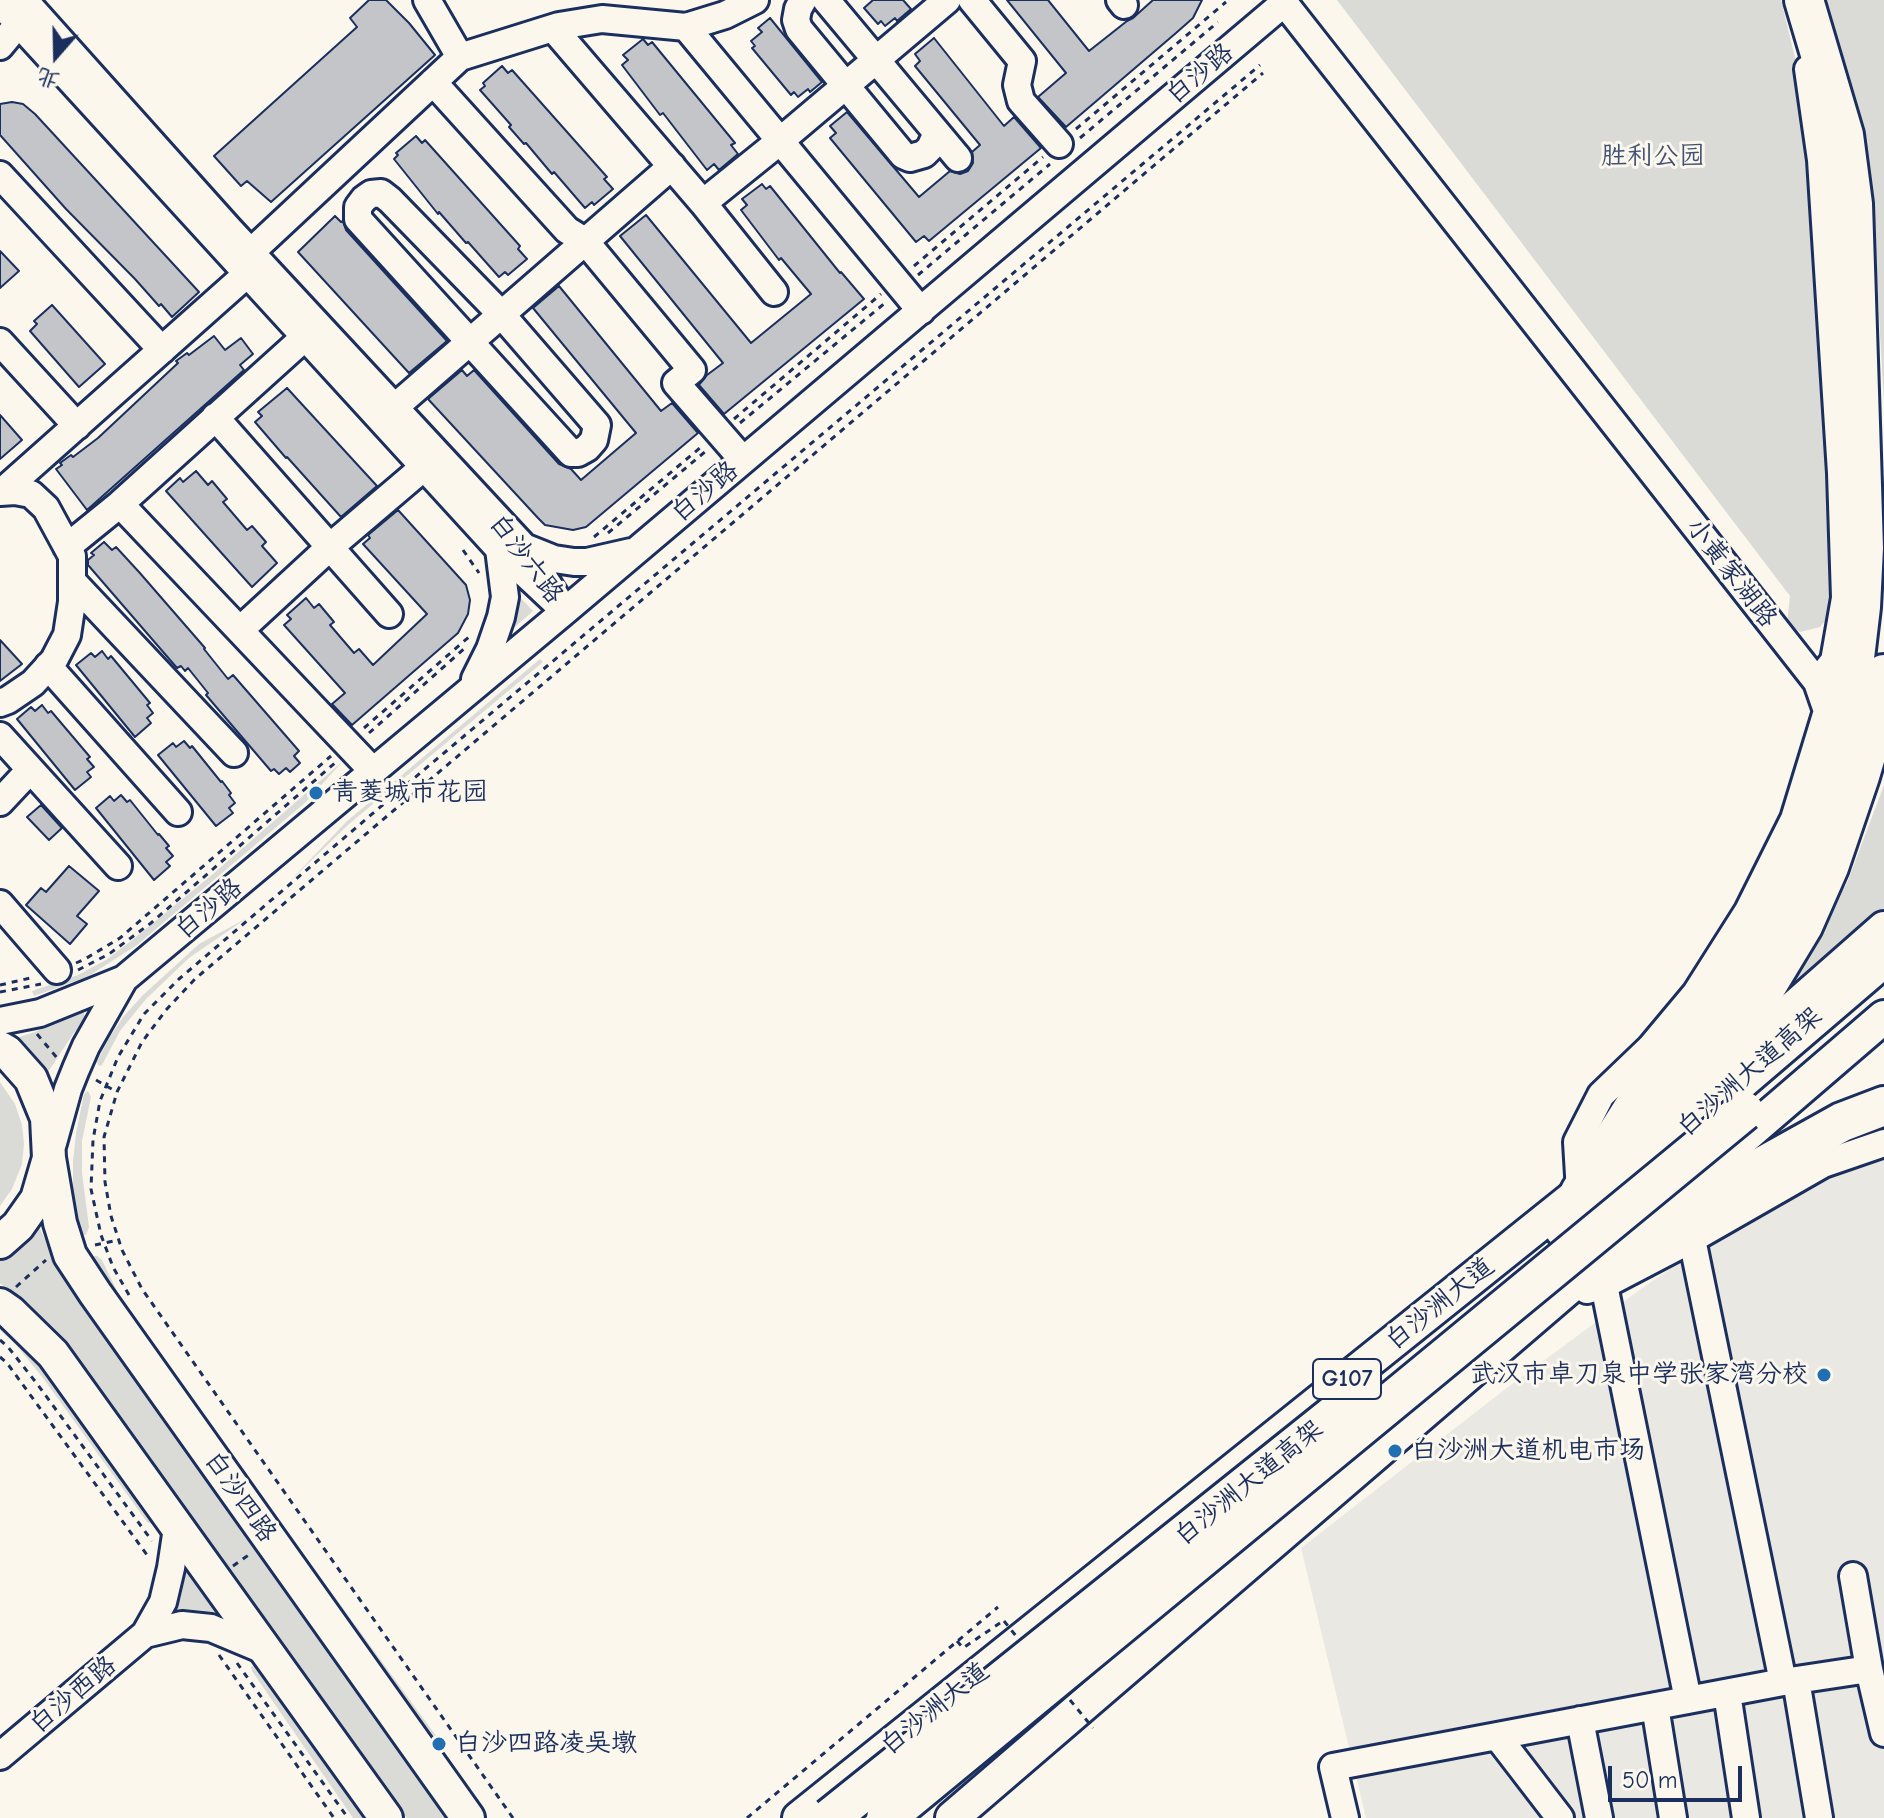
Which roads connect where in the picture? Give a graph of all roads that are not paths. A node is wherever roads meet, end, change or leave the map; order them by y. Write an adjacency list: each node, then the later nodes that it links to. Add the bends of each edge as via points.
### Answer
1 (427, 0): 15 (street)
2 (755, 0): 12 (street)
3 (803, 0): 18 (street, via 796,20 799,29)
4 (826, 0): 16 (street)
5 (947, 0): 16 (street)
6 (972, 0): 21 (street, via 1022,61 1017,85 1021,101)
7 (1790, 0): 52 (street, via 1810,74 1821,160 1841,473 1845,598 1834,661)
8 (1804, 0): 75 (highway, via 1844,135 1853,204 1864,548 1854,666 1830,778 1793,873 1740,961 1639,1099)
9 (1283, 1): 29 (street, 白沙路); 52 (street, 小黄家湖路)
10 (0, 3): 11 (street, 白沙六路)
11 (28, 8): 14 (street); 27 (street, 白沙六路)
12 (686, 27): 13 (street, via 602,19); 20 (street)
13 (553, 28): 15 (street); 23 (street)
14 (0, 46)
15 (460, 57): 17 (street)
16 (877, 59): 18 (street); 19 (street)
17 (433, 82): 26 (street, via 567,230); 27 (street)
18 (845, 86): 19 (street, via 903,155 924,154); 20 (street)
19 (937, 133): 22 (street)
20 (780, 141): 25 (street); 29 (street)
21 (1059, 144)
22 (958, 158)
23 (672, 166): 25 (street); 26 (street)
24 (0, 175): 34 (street)
25 (703, 203): 28 (street)
26 (585, 241): 30 (street); 38 (street, via 692,370 676,383)
27 (249, 263): 31 (street, 白沙六路); 34 (street); 35 (street, 白沙六路)
28 (774, 292)
29 (921, 311): 38 (street, 白沙路)
30 (501, 314): 32 (street); 32 (street, via 597,425 587,448 571,453); 32 (street, via 390,200 381,193 364,199 358,219)
31 (305, 337): 36 (street); 39 (street, 白沙六路)
32 (470, 341): 35 (street)
33 (0, 342): 37 (street)
34 (162, 350): 37 (street)
35 (395, 407): 44 (street, 白沙六路)
36 (215, 417): 41 (street); 43 (street)
37 (77, 426): 40 (street)
38 (743, 460): 45 (street, 白沙路)
39 (424, 467): 43 (street); 44 (street, 白沙六路)
40 (2, 491): 42 (street, via 31,494 46,508)
41 (120, 504): 42 (street); 49 (street)
42 (67, 547): 46 (street)
43 (330, 547): 48 (street); 49 (street)
44 (511, 548): 45 (street, via 574,562); 47 (street, 白沙六路); 53 (street, via 501,617)
45 (635, 552): 47 (street, 白沙路)
46 (72, 581): 50 (street, via 67,635); 56 (street)
47 (565, 611): 53 (street, 白沙路)
48 (389, 614)
49 (240, 630): 58 (street)
50 (48, 666): 54 (street, via 33,683); 60 (street)
51 (1884, 674): 71 (highway, via 1860,776 1803,926 1765,989)
52 (1817, 682): 75 (street, 小黄家湖路, via 1827,711 1794,819 1748,911 1696,993 1601,1095 1577,1142)
53 (469, 690): 58 (street, 白沙路)
54 (0, 703)
55 (0, 736): 57 (street)
56 (234, 753)
57 (30, 770): 59 (street); 61 (street)
58 (373, 771): 66 (street, 白沙路)
59 (0, 802)
60 (178, 812)
61 (118, 866)
62 (0, 904): 65 (street)
63 (1884, 928): 71 (main road, 白沙洲大道 / G107)
64 (1884, 957): 96 (highway, 白沙洲大道高架, bridge, via 1565,1230)
65 (61, 974)
66 (124, 979): 69 (street, via 40,1013); 74 (street, via 76,1069)
67 (1884, 984): 97 (highway, 白沙洲大道高架, bridge, via 1744,1111)
68 (1884, 1017): 78 (main road, G107)
69 (0, 1021)
70 (0, 1048): 74 (main road, via 31,1079 47,1118)
71 (1678, 1105): 75 (main road, 白沙洲大道 / G107)
72 (1884, 1106): 78 (highway, via 1842,1122)
73 (1884, 1143): 76 (street, via 1823,1164)
74 (49, 1158): 77 (main road, via 37,1199); 94 (main road, 白沙四路, via 70,1255)
75 (1580, 1192): 95 (main road, 白沙洲大道 / G107)
76 (1692, 1239): 78 (street); 85 (street)
77 (0, 1242)
78 (1609, 1267): 87 (street); 98 (main road, G107, via 1554,1301)
79 (0, 1305): 80 (main road, via 53,1354)
80 (177, 1528): 82 (street, via 161,1564 163,1602); 83 (main road)
81 (1853, 1576): 84 (street)
82 (145, 1634): 83 (street, via 182,1625 210,1638); 92 (street, 白沙西路)
83 (266, 1651): 93 (main road)
84 (1869, 1669): 85 (street); 90 (street)
85 (1789, 1681): 86 (street); 104 (street)
86 (1727, 1693): 87 (street); 103 (street)
87 (1688, 1700): 88 (street)
88 (1655, 1706): 89 (street); 102 (street)
89 (1580, 1720): 91 (street); 101 (street)
90 (1884, 1733)
91 (1497, 1736): 99 (street, via 1333,1767); 100 (street)
92 (0, 1756)
93 (386, 1818)
94 (468, 1818)
95 (799, 1818)
96 (830, 1818)
97 (886, 1818)
98 (952, 1818)
99 (1345, 1818)
100 (1560, 1818)
101 (1599, 1818)
102 (1673, 1818)
103 (1746, 1818)
104 (1819, 1818)

